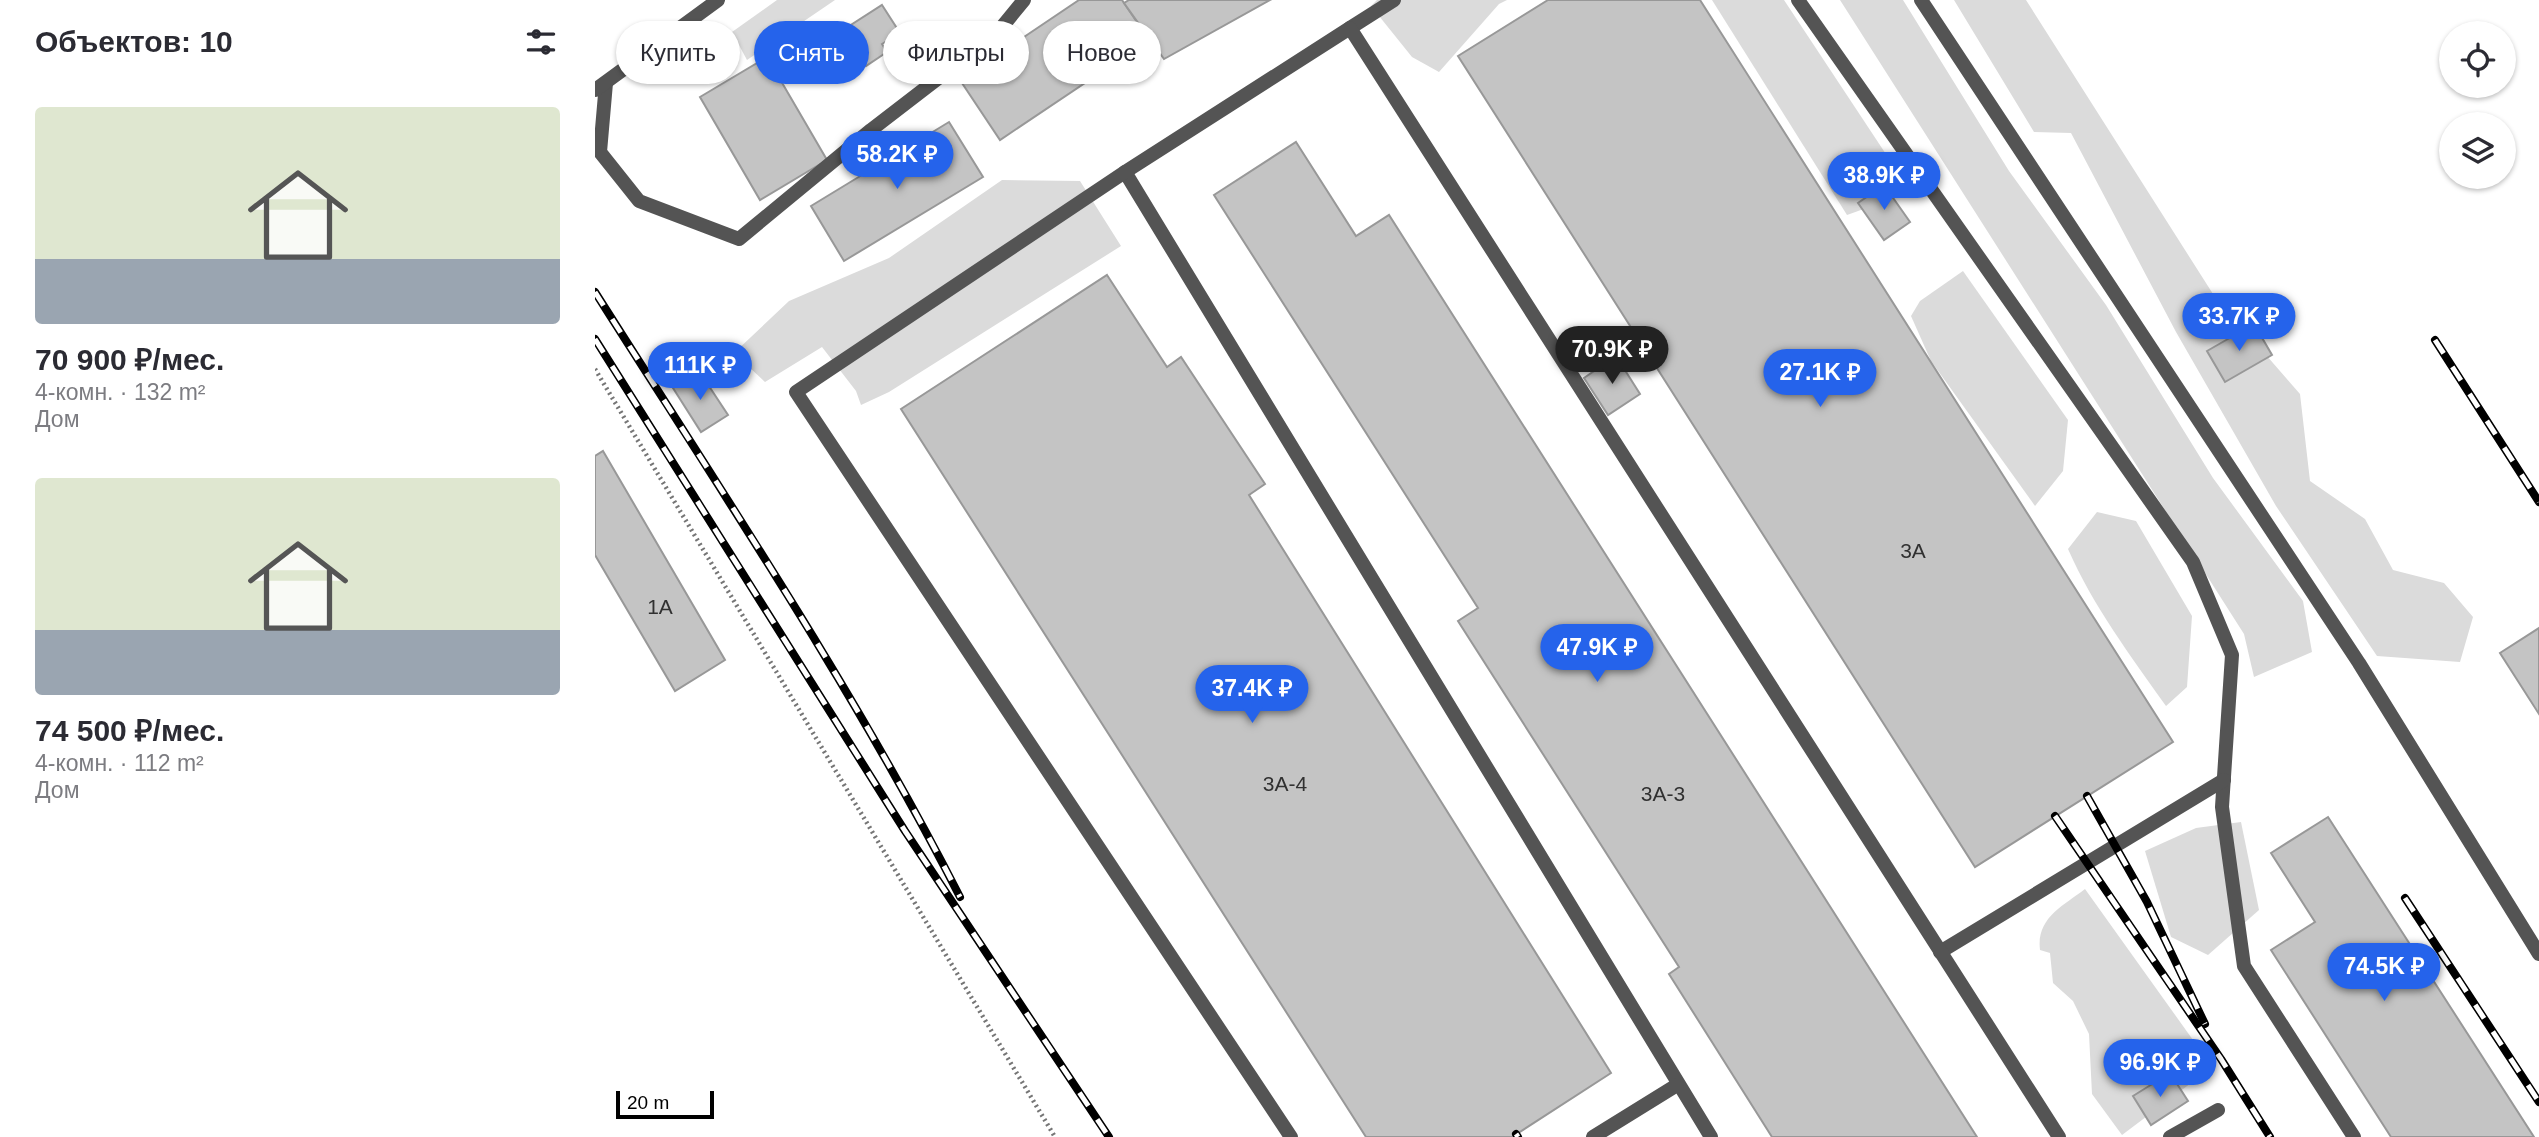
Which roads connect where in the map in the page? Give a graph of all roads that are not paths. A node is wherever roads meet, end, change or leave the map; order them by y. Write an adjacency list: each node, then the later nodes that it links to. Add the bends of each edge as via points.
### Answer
1 (718, 0): 7 (street)
2 (1024, 0): 7 (street, via 997,33 739,239 639,201 600,152)
3 (1394, 0): 6 (street)
4 (1798, 0): 9 (street, via 2193,562 2232,655)
5 (1921, 0): 11 (street, via 2359,663)
6 (1350, 28): 8 (street); 10 (street)
7 (601, 86)
8 (1125, 172): 12 (street); 14 (street, via 796,392)
9 (2224, 780): 10 (street); 19 (street, via 2222,807 2244,966)
10 (1940, 952): 17 (street)
11 (2539, 954)
12 (1677, 1085): 15 (street); 16 (street)
13 (2218, 1111): 18 (street)
14 (1291, 1137)
15 (1593, 1137)
16 (1711, 1137)
17 (2059, 1137)
18 (2170, 1137)
19 (2354, 1137)

